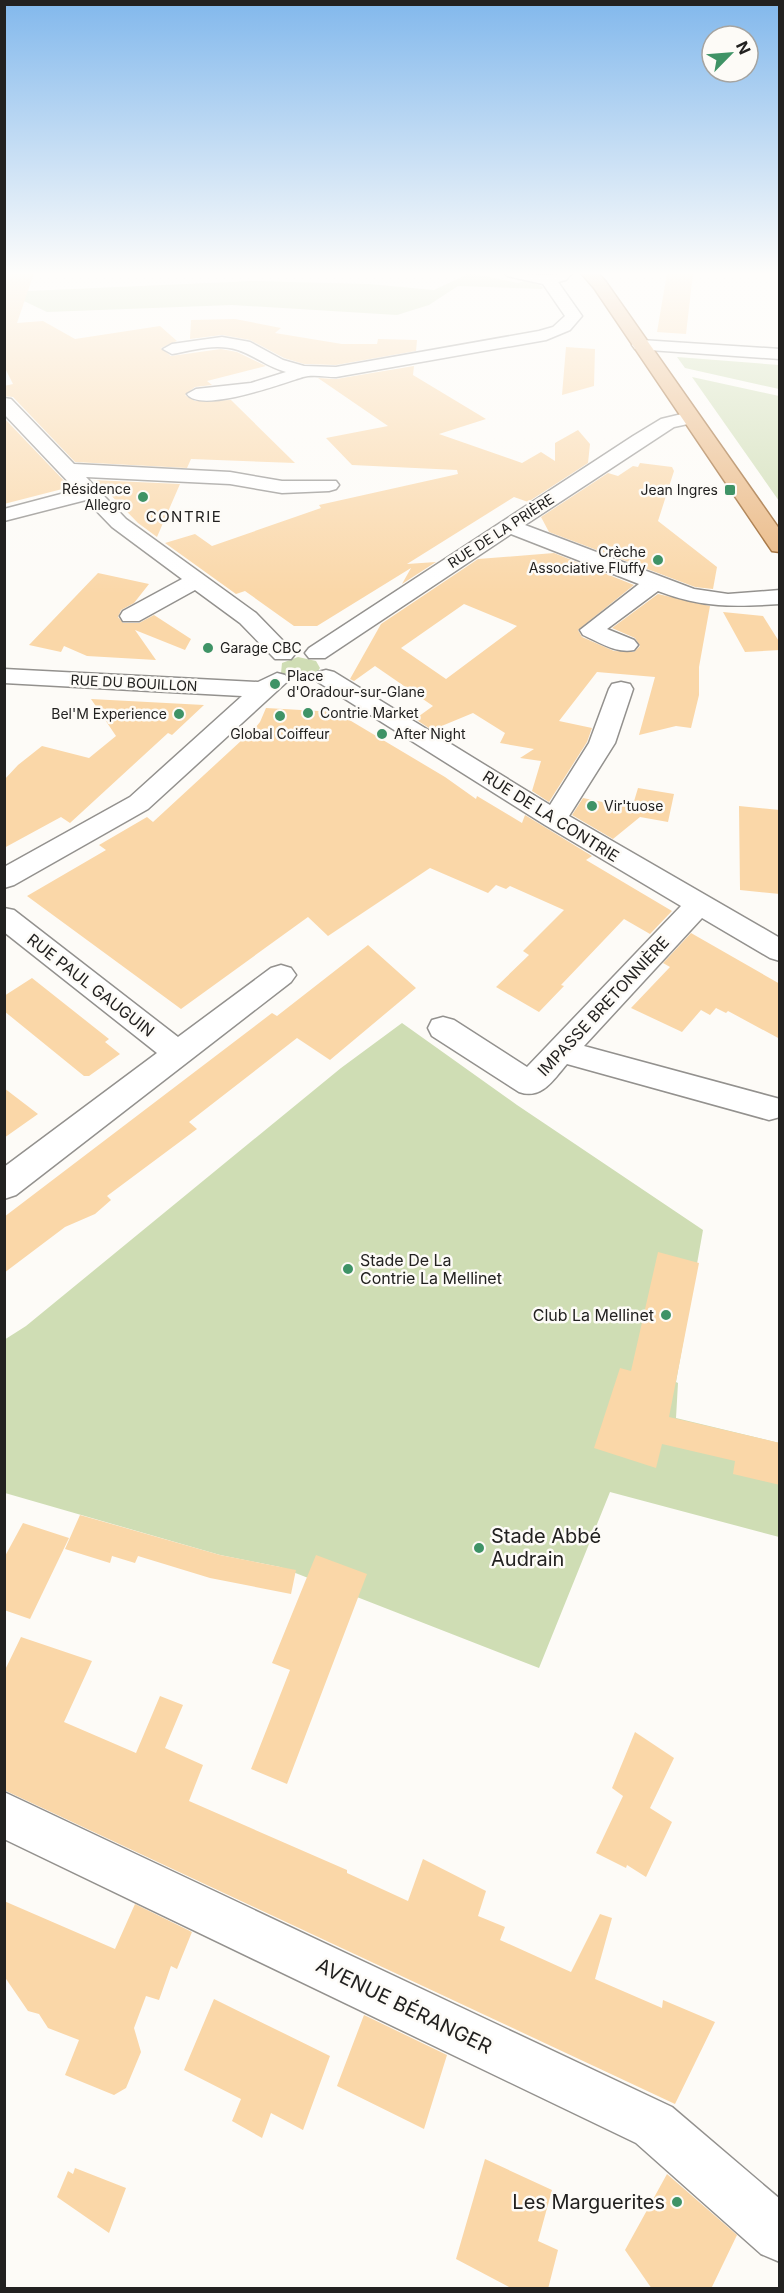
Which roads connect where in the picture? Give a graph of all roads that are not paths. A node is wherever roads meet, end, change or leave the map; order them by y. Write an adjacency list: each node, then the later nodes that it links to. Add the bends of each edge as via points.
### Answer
1 (284, 380): 3 (street, via 221,394)
2 (665, 380): 5 (main road)
3 (196, 394)
4 (4, 403): 6 (street)
5 (690, 417): 10 (street, RUE DE LA PRIÈRE, via 657,429); 11 (main road)
6 (66, 470): 7 (street, via 230,478 282,488); 8 (street)
7 (329, 485)
8 (88, 492): 9 (street); 12 (street, via 119,524)
9 (4, 515)
10 (508, 526): 13 (street); 19 (street, RUE DE LA PRIÈRE)
11 (780, 546)
12 (197, 580): 15 (street); 17 (street, via 248,618)
13 (655, 582): 14 (street, via 689,595 728,601); 16 (street, via 591,630)
14 (780, 597)
15 (131, 616)
16 (626, 645)
17 (283, 654): 19 (street, via 299,651); 19 (street, via 269,666 270,673)
18 (4, 676): 19 (street, RUE DU BOUILLON)
19 (298, 678): 21 (street, RUE DE LA CONTRIE); 22 (street, RUE DE LA PRIÈRE, via 139,802)
20 (621, 689): 21 (street, via 602,742)
21 (554, 819): 23 (street, RUE DE LA CONTRIE)
22 (4, 879)
23 (698, 904): 25 (street, RUE DE LA CONTRIE); 28 (street, IMPASSE BRETONNIÈRE)
24 (4, 917): 29 (street, RUE PAUL GAUGUIN)
25 (780, 951)
26 (281, 975): 29 (street)
27 (443, 1028): 28 (street, IMPASSE BRETONNIÈRE, via 530,1084)
28 (561, 1051): 30 (street)
29 (178, 1053): 31 (street)
30 (770, 1108)
31 (4, 1186)
32 (4, 1815): 33 (street, AVENUE BÉRANGER, via 654,2125)
33 (780, 2235)

